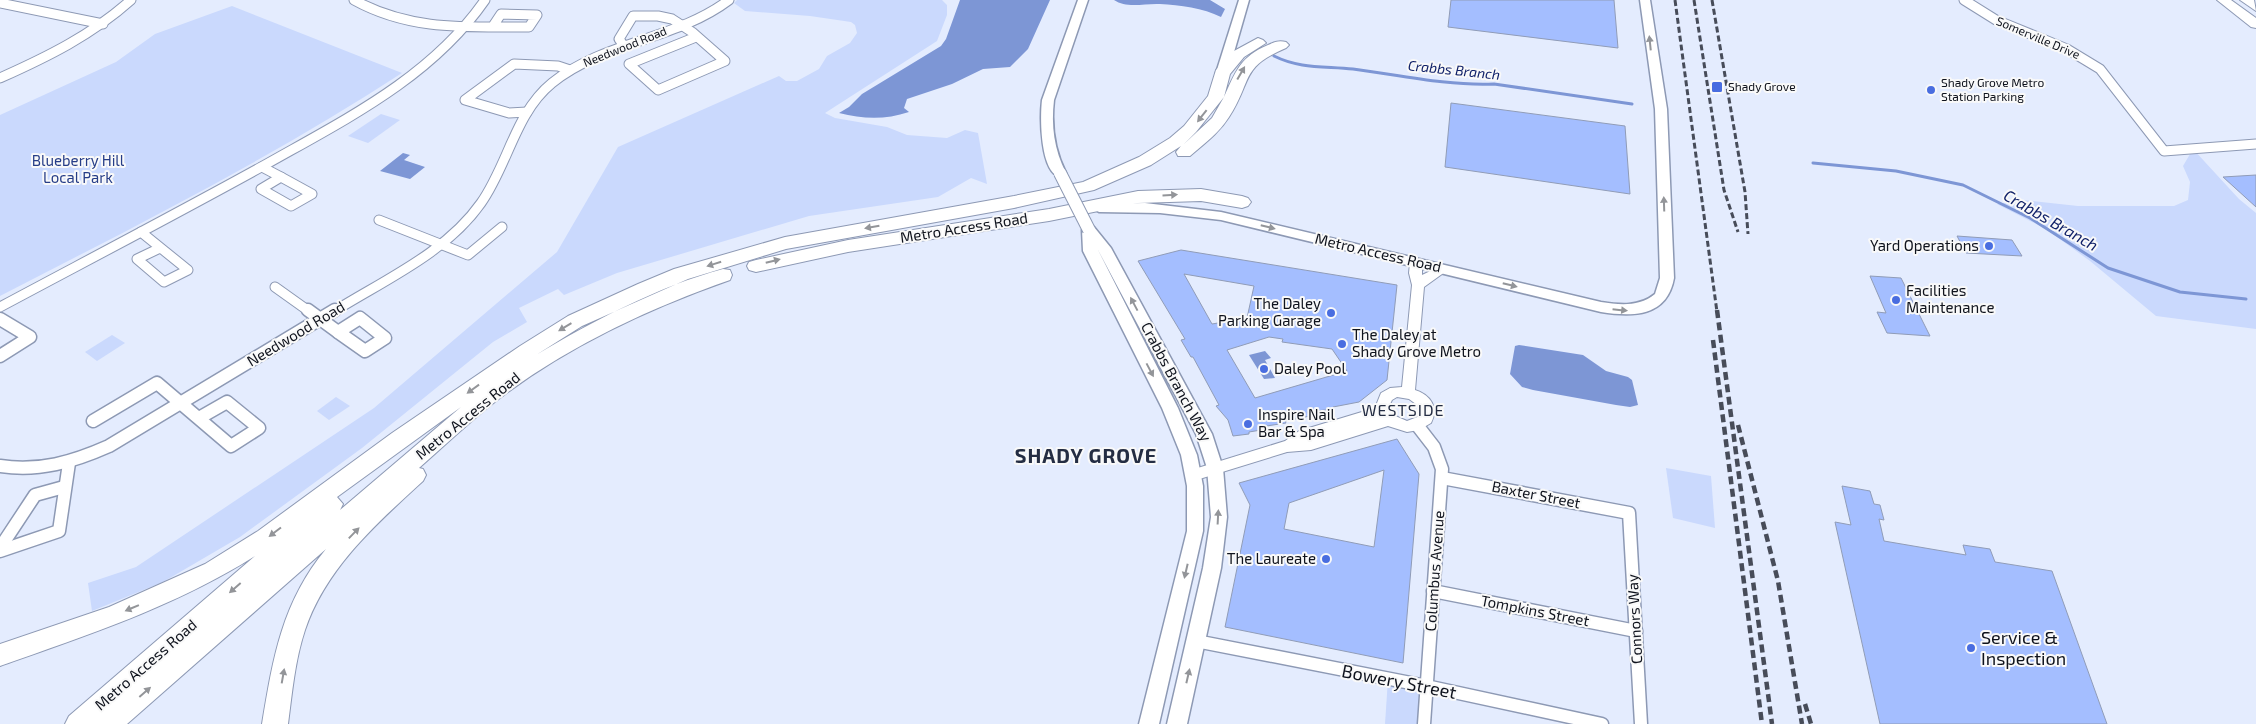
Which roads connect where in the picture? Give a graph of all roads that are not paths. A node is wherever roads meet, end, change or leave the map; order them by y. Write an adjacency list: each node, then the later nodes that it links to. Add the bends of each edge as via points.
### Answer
1 (132, 0): 13 (street)
2 (354, 0): 16 (street, via 394,19)
3 (485, 0): 16 (street)
4 (729, 0): 15 (street, Needwood Road)
5 (1083, 0): 33 (main road, Crabbs Branch Way, bridge, via 1045,116 1051,157)
6 (1244, 0): 23 (main road, Metro Access Road)
7 (1646, 0): 39 (main road, Metro Access Road, one-way to 7, via 1618,310 1641,308 1664,294 1668,278 1661,109)
8 (1964, 0): 26 (street, Somerville Drive, via 1989,17 2055,43 2091,62 2100,69 2164,151)
9 (2223, 0): 14 (main road)
10 (2246, 0): 12 (main road)
11 (0, 3): 13 (street)
12 (2256, 7)
13 (103, 24): 24 (street, via 54,54)
14 (2256, 24)
15 (681, 25): 18 (street, Needwood Road); 21 (street, Needwood Road); 21 (street, via 670,18 632,16 619,39)
16 (466, 26): 17 (street); 27 (street, via 443,50 398,85)
17 (492, 26)
18 (696, 37): 18 (street, Needwood Road, via 725,61 658,90 629,64)
19 (1258, 43): 23 (highway, via 1239,54)
20 (1281, 45): 36 (highway, one-way to 20, via 1083,199 1131,182 1176,158 1196,143 1221,117 1248,62)
21 (624, 46): 22 (street, Needwood Road)
22 (570, 70): 25 (street, Needwood Road, via 539,94); 25 (street, Needwood Road, via 558,66 514,64 465,100 509,113)
23 (1222, 73): 50 (highway, Metro Access Road, one-way to 50, via 1216,97 1190,129 1164,150 1108,179 1049,195 785,244 681,274 575,322)
24 (0, 78)
25 (527, 112): 35 (street, Needwood Road, via 479,207)
26 (2256, 144)
27 (262, 167): 28 (street); 34 (street)
28 (281, 177)
29 (1242, 202): 30 (highway, one-way to 29, via 1138,197 1180,194)
30 (1087, 208): 36 (highway, Metro Access Road); 38 (main road, Metro Access Road, one-way to 38, via 1137,207 1200,212)
31 (379, 220): 35 (street)
32 (502, 227): 35 (street, via 468,255)
33 (1089, 230): 57 (main road, Crabbs Branch Way, one-way to 33, via 1200,425 1104,248); 58 (main road, Crabbs Branch Way, one-way to 58, via 1090,251 1170,408 1190,455)
34 (141, 232): 37 (street); 42 (street)
35 (441, 244): 45 (street, Needwood Road)
36 (848, 246): 43 (highway, Metro Access Road, one-way to 36, via 728,274 768,262)
37 (160, 248)
38 (1416, 263): 39 (main road, Metro Access Road); 40 (street)
39 (1443, 268): 40 (street)
40 (1418, 285): 48 (street)
41 (275, 287): 45 (street)
42 (0, 307)
43 (628, 314): 69 (highway, Metro Access Road, one-way to 43, via 484,399 571,342); 70 (highway, one-way to 43, via 293,630 328,561 369,517 502,399 549,363)
44 (0, 319): 47 (street, via 30,337)
45 (321, 320): 46 (street); 49 (street, Needwood Road)
46 (338, 332)
47 (0, 356)
48 (1408, 393): 51 (street, via 1396,392 1386,397 1382,406); 54 (street, via 1420,398 1427,406 1426,419)
49 (182, 404): 52 (street); 53 (street, via 157,383); 55 (street, Needwood Road, via 109,446)
50 (442, 411): 66 (highway, one-way to 66, via 266,538 213,571 116,615); 68 (highway, Metro Access Road, one-way to 68)
51 (1386, 416): 54 (street, via 1403,426); 57 (street, via 1311,444 1287,446)
52 (199, 418): 52 (street, via 231,446 259,428 227,402)
53 (93, 421)
54 (1417, 425): 59 (street, Columbus Avenue, via 1437,454)
55 (68, 463): 56 (street, Needwood Road, via 22,469); 60 (street)
56 (0, 466)
57 (1215, 468): 58 (street); 65 (main road, Crabbs Branch Way, one-way to 57, via 1219,517)
58 (1193, 475): 71 (main road, Crabbs Branch Way, one-way to 71, via 1196,502 1194,531)
59 (1442, 478): 61 (street, Baxter Street); 63 (street, Columbus Avenue)
60 (64, 487): 62 (street, via 35,495); 62 (street, via 59,531)
61 (1629, 513): 64 (street, Connors Way)
62 (0, 549)
63 (1433, 591): 64 (street, Tompkins Street); 67 (street, Columbus Avenue)
64 (1636, 630): 75 (street, Connors Way)
65 (1196, 641): 67 (street, Bowery Street); 72 (main road, Crabbs Branch Way, one-way to 65)
66 (0, 655)
67 (1426, 686): 73 (street, Columbus Avenue); 74 (street, Bowery Street)
68 (78, 724)
69 (108, 724)
70 (275, 724)
71 (1149, 724)
72 (1178, 724)
73 (1424, 724)
74 (1602, 724)
75 (1641, 724)

